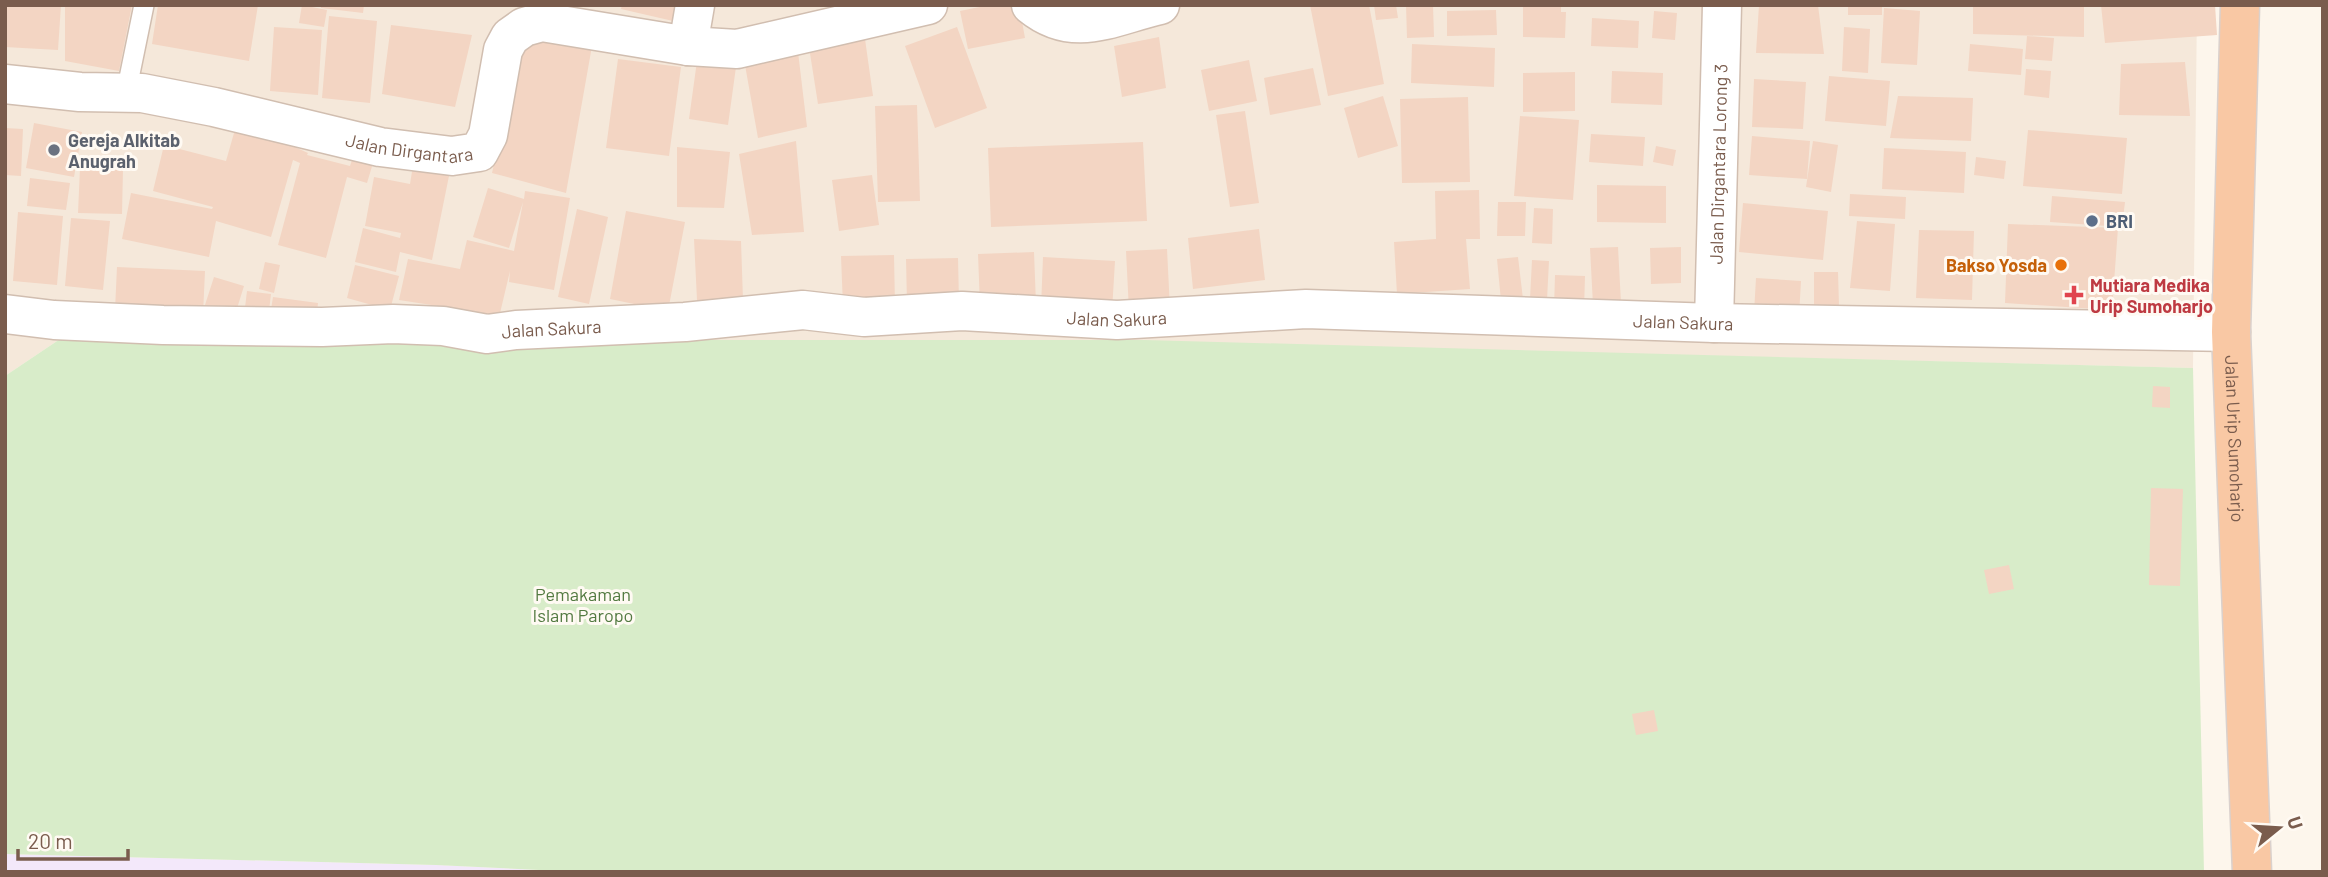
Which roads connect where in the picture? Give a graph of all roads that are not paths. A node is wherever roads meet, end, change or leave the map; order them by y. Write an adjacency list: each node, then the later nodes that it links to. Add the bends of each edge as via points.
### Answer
1 (144, 5): 10 (lane)
2 (695, 5): 8 (street)
3 (928, 5): 8 (street, Jalan Dirgantara, via 737,49)
4 (1031, 5): 5 (street, via 1055,20 1093,24)
5 (1160, 5)
6 (1721, 5): 12 (street, Jalan Dirgantara Lorong 3)
7 (2239, 5): 13 (highway, Jalan Urip Sumoharjo)
8 (688, 47): 10 (street, Jalan Dirgantara, via 542,22 524,27 510,37 503,50 488,135 479,152 468,155 380,147 214,107)
9 (5, 84): 10 (street, Jalan Dirgantara)
10 (126, 93)
11 (5, 313): 12 (street, Jalan Sakura, via 163,325 443,326 487,334 803,310 864,317 962,311 1117,320 1306,309)
12 (1714, 323): 13 (street, Jalan Sakura)
13 (2231, 332): 14 (highway, Jalan Urip Sumoharjo)
14 (2252, 872)

